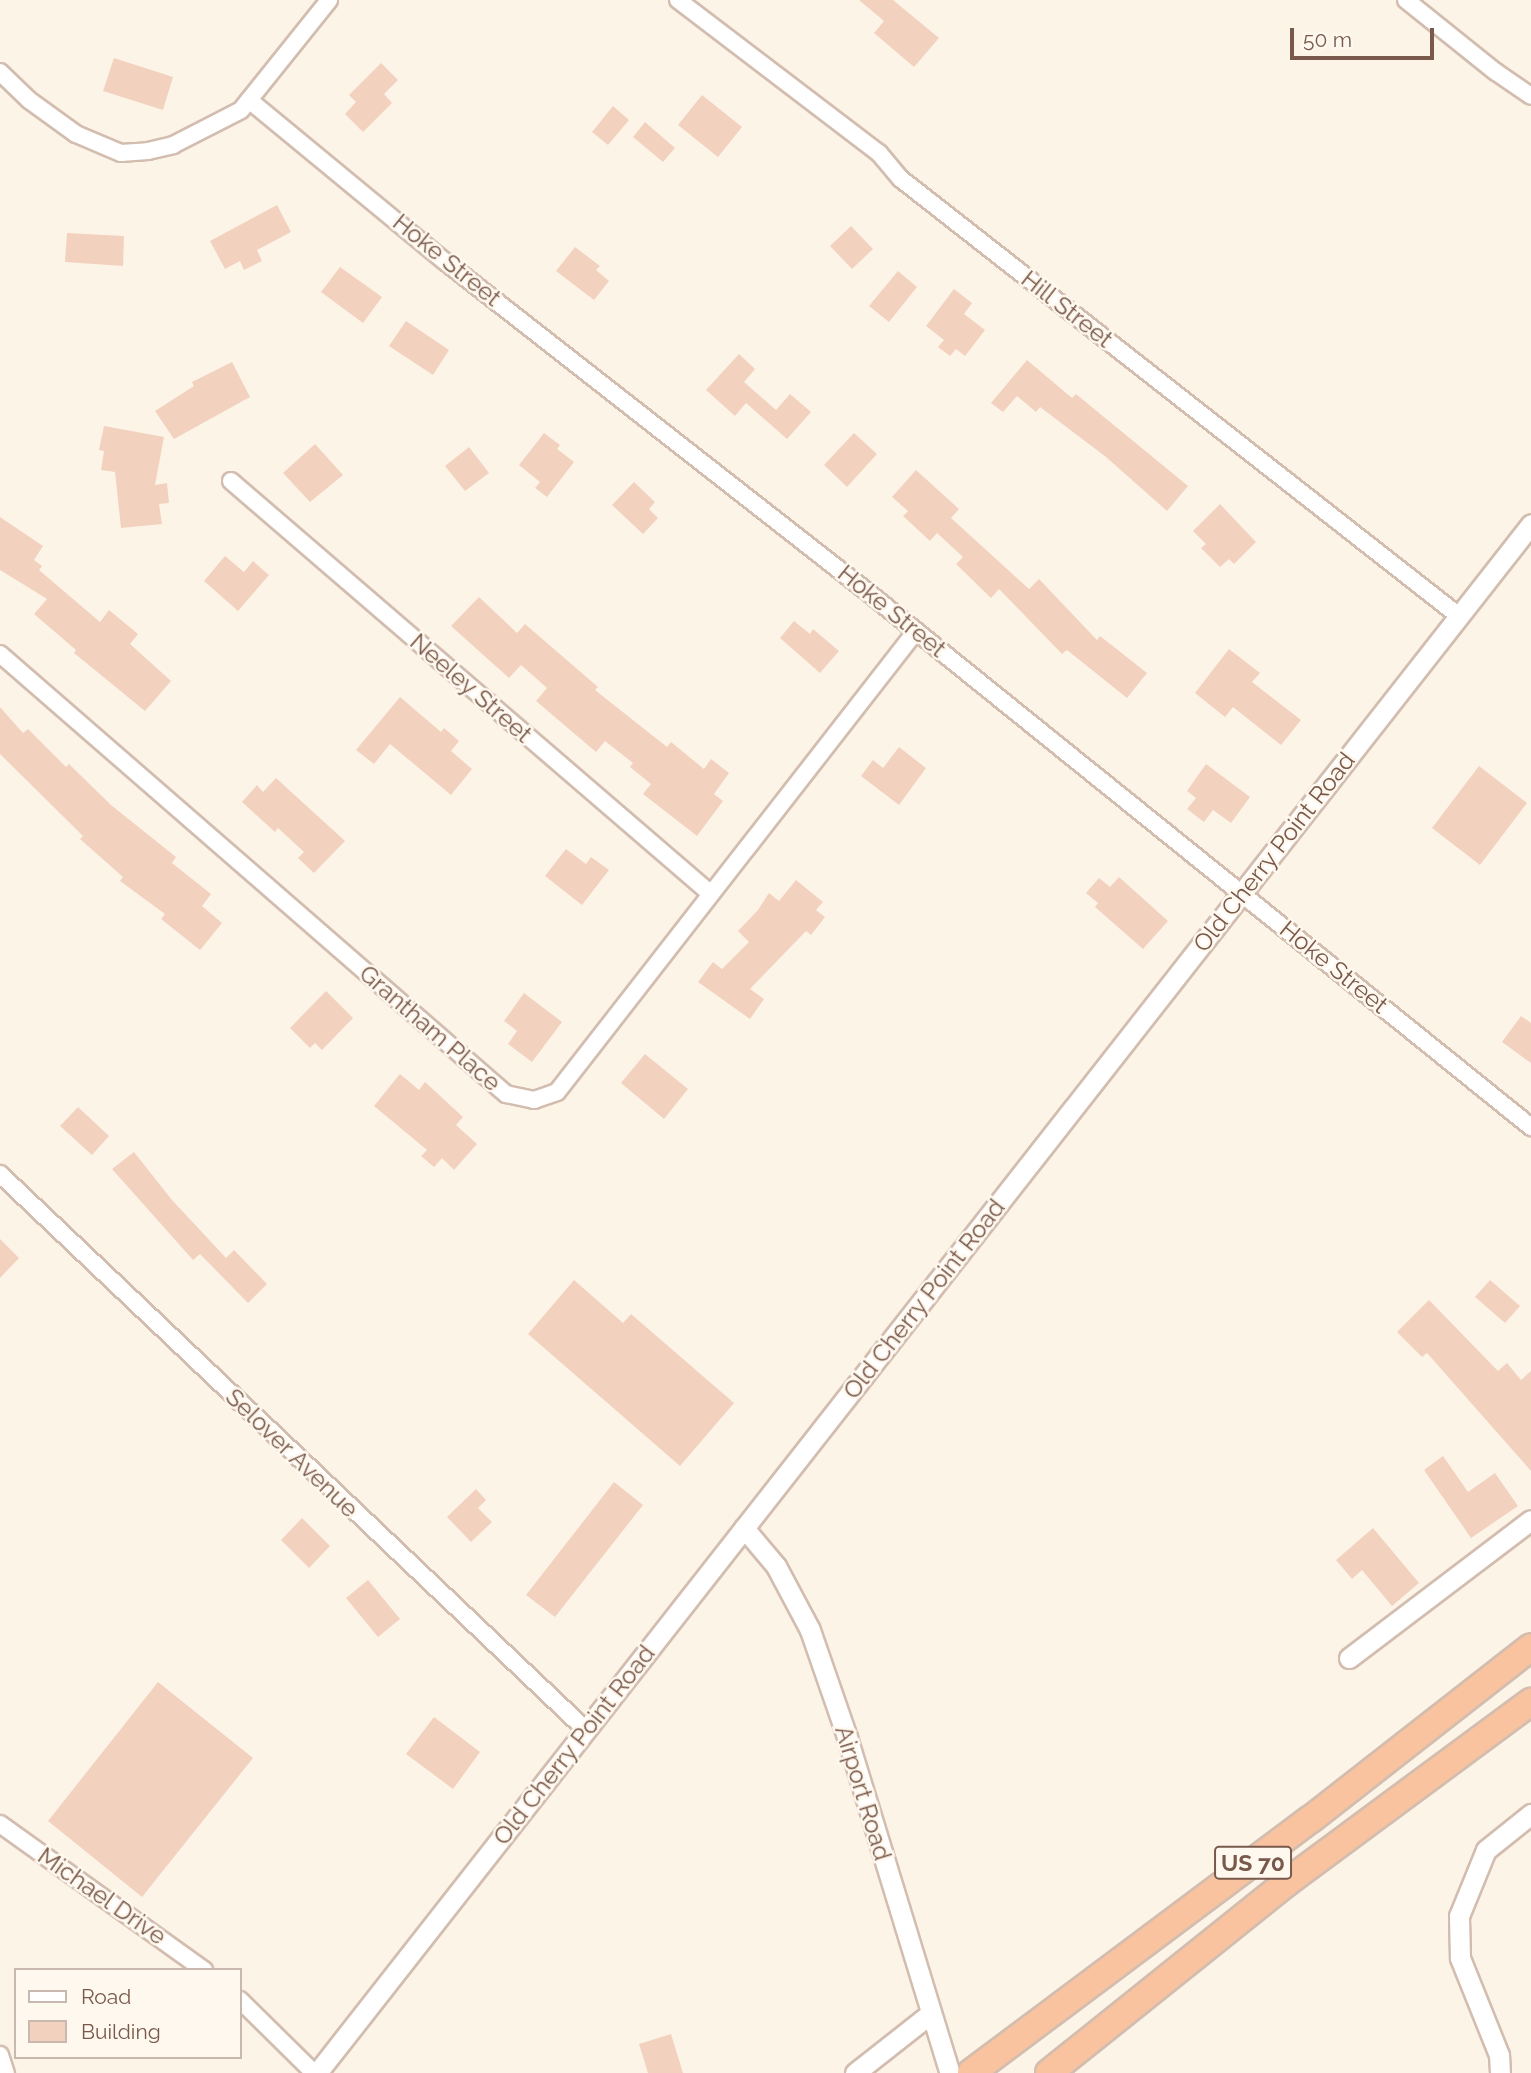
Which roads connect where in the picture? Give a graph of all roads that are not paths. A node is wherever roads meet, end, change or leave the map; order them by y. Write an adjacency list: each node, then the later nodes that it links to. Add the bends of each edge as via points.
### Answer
1 (329, 0): 6 (street)
2 (678, 0): 9 (street, Hill Street, via 879,153 901,179)
3 (1406, 0): 5 (street)
4 (0, 72): 6 (street, via 76,134 121,153 173,145 241,110)
5 (1531, 96)
6 (249, 100): 10 (street, Hoke Street, via 447,263)
7 (231, 481): 13 (street, Neeley Street)
8 (1531, 524): 9 (street, Old Cherry Point Road)
9 (1459, 616): 12 (street, Old Cherry Point Road)
10 (916, 631): 12 (street, Hoke Street); 13 (street, Grantham Place)
11 (0, 654): 13 (street, Grantham Place, via 506,1094 534,1100 556,1092)
12 (1242, 892): 14 (street, Hoke Street); 17 (street, Old Cherry Point Road)
13 (711, 894)
14 (1531, 1127)
15 (0, 1174): 21 (street, Selover Avenue)
16 (1531, 1520): 19 (street)
17 (744, 1528): 21 (street, Old Cherry Point Road); 26 (street, Airport Road, via 776,1566 810,1630)
18 (1531, 1647): 32 (highway, US 70, via 1311,1819)
19 (1349, 1658)
20 (1531, 1702): 33 (highway, via 1286,1883)
21 (586, 1730): 29 (street, Old Cherry Point Road)
22 (1531, 1814): 34 (street, via 1486,1850 1459,1916 1460,1958 1499,2055)
23 (0, 1824): 24 (street, Michael Drive)
24 (201, 1968)
25 (242, 2002): 29 (street)
26 (930, 2014): 30 (street); 31 (street, Airport Road)
27 (0, 2055): 28 (street)
28 (6, 2073)
29 (315, 2073)
30 (855, 2073)
31 (950, 2073)
32 (971, 2073)
33 (1049, 2073)
34 (1500, 2073)

